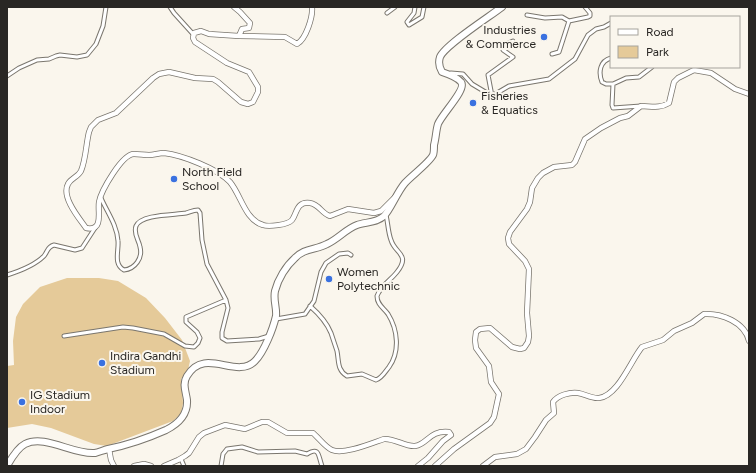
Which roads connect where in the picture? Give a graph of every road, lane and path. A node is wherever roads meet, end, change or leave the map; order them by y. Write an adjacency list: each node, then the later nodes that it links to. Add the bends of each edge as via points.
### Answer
1 (106, 7): 21 (street, via 103,26 96,44 87,55 77,58 60,55 37,60)
2 (170, 7): 14 (street)
3 (234, 7): 15 (street, via 250,23 250,28 242,30)
4 (312, 7): 15 (street, via 304,39 297,44 285,37)
5 (395, 7): 10 (street)
6 (415, 7): 7 (street, via 407,22 409,25 422,17)
7 (424, 7)
8 (502, 7): 20 (highway, via 443,52 438,63)
9 (585, 7): 12 (street, via 590,16)
10 (387, 13)
11 (528, 15): 12 (street, via 562,17)
12 (569, 21): 17 (street, via 559,52)
13 (610, 24): 24 (street, via 588,35 575,59 549,79 509,86)
14 (193, 34): 15 (street, via 201,31); 29 (street, via 195,42 210,53 249,72 258,87 256,98 253,102 244,104 218,82 169,72 153,78 116,113 95,122 89,132 80,173 71,180 67,188 69,204 86,228)
15 (239, 36)
16 (513, 41): 24 (street, via 502,46 513,58 488,74)
17 (552, 54)
18 (610, 58): 22 (street, via 602,62 600,78 604,83)
19 (651, 68): 22 (street, via 639,77 626,78)
20 (442, 72): 24 (street, via 463,74 472,84); 26 (highway, via 462,82 463,87 438,124 433,155)
21 (7, 76)
22 (613, 84): 25 (street, via 612,107)
23 (749, 94): 25 (street, via 735,89 711,73 694,70 674,82 669,103 655,108)
24 (492, 96)
25 (641, 106): 49 (street, via 628,116 585,138 572,165 548,169 532,188 527,209 510,232 508,241 529,269 528,342 524,348 516,349 490,328 476,332 476,348 489,366 491,382 499,394 494,417 490,423)
26 (396, 195): 27 (street, via 381,211 374,213 348,209 330,216 324,214 318,206 307,203 297,208 289,223 264,225 254,221 231,183 199,163 173,155 132,154 119,165); 28 (highway)
27 (100, 197): 29 (street, via 98,224); 32 (street, via 116,231 118,264 124,270 137,264 140,257 141,249 135,235 136,227 141,220 198,210 207,264)
28 (386, 213): 33 (street, via 391,240 401,253 402,262 401,268 381,288 377,296 379,304 394,327 396,342 394,358 381,378 376,380 364,375 347,376 342,372 330,332 319,314); 34 (highway, via 378,220 355,226 328,244 301,252 287,266 275,290)
29 (95, 228): 31 (street, via 82,248 76,250 54,245 35,263)
30 (351, 254): 33 (street, via 339,254 326,263 321,272 314,301)
31 (7, 275)
32 (226, 300): 35 (street, via 186,317 186,322 200,338 194,347 185,346 164,334 123,327); 36 (street, via 229,310 221,335 224,340 259,339)
33 (310, 306): 34 (street, via 304,314)
34 (274, 320): 36 (highway)
35 (64, 336)
36 (269, 336): 38 (highway, via 260,355 246,366 233,367 208,362 196,366 187,374 184,385 186,410 176,424 150,437)
37 (749, 341): 50 (street, via 746,333 732,320 704,314 663,340 642,347 620,381 606,396 594,398 575,393 557,397 553,402 554,413 546,420 526,449 518,454 495,457)
38 (109, 449): 40 (highway, via 94,453 36,441 24,444); 41 (street)
39 (181, 459): 44 (street); 45 (street); 48 (street, via 204,433 225,425 245,429 268,422 287,433 313,433 331,450 337,451 384,438 414,446 435,433 449,432 451,435)
40 (8, 465)
41 (114, 466)
42 (134, 466): 43 (street)
43 (151, 466)
44 (164, 466)
45 (184, 466)
46 (222, 466): 47 (street, via 223,454 227,450 242,447 258,452 295,451 307,454 316,451)
47 (322, 466)
48 (418, 466)
49 (435, 466)
50 (483, 466)

